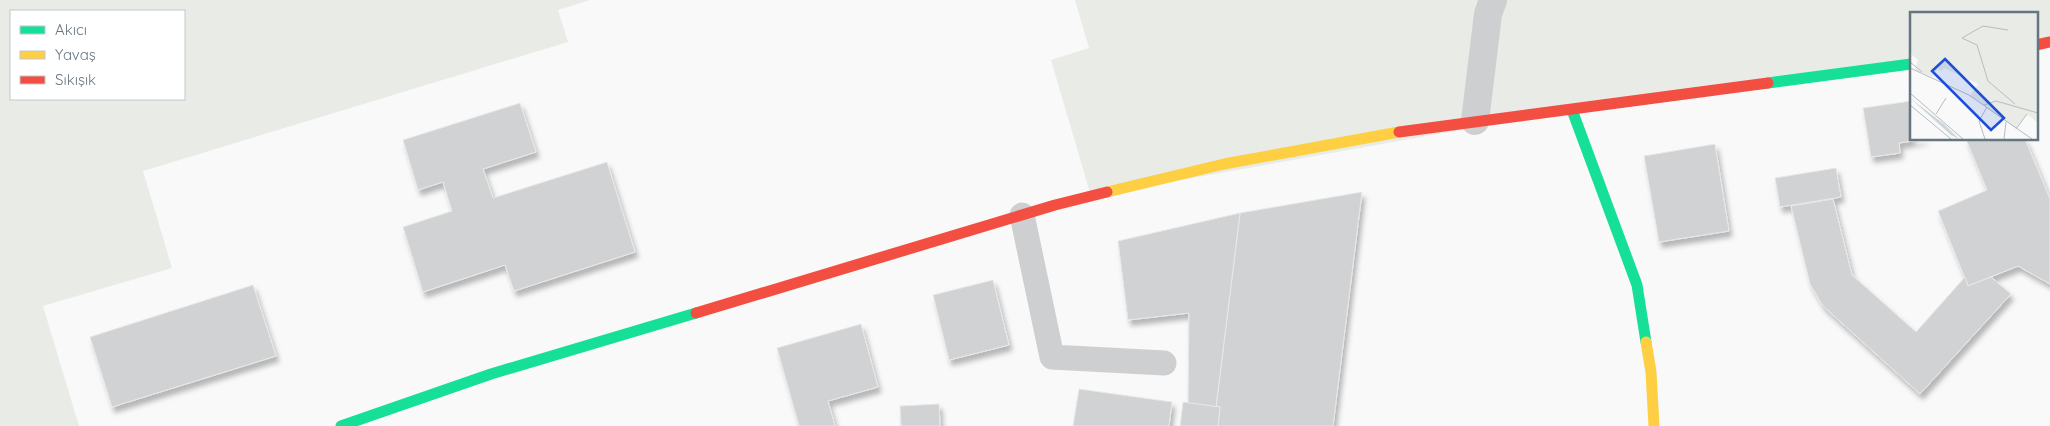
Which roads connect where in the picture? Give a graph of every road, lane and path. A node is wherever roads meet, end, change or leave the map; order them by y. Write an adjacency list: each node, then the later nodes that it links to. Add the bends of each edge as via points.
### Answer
1 (1493, 0): 4 (street, via 1488,14)
2 (1910, 64): 3 (street)
3 (1572, 110): 4 (street); 8 (street, via 1637,285 1651,372)
4 (1475, 121): 5 (street, via 1224,164)
5 (1022, 215): 6 (lane, via 1052,357); 7 (street, via 491,374)
6 (1164, 363)
7 (341, 426)
8 (1654, 426)

